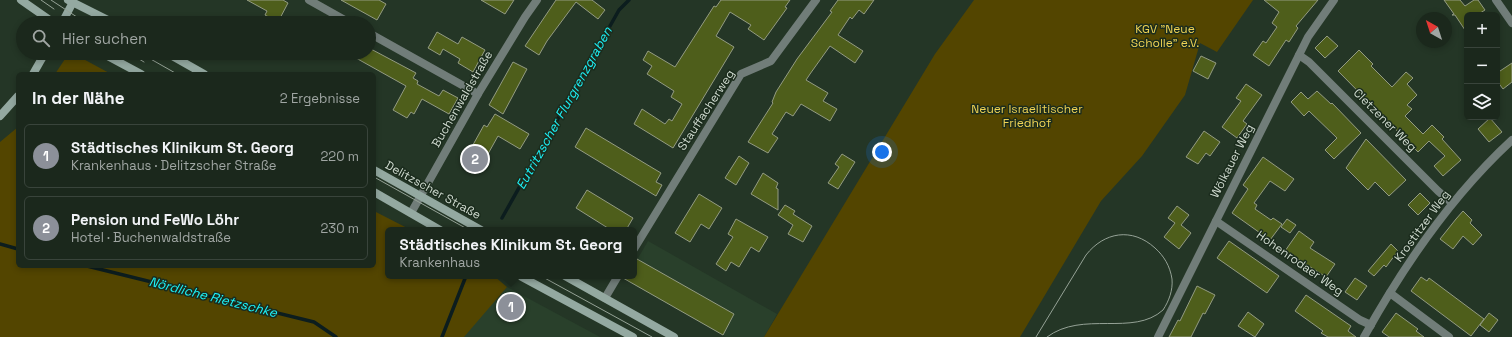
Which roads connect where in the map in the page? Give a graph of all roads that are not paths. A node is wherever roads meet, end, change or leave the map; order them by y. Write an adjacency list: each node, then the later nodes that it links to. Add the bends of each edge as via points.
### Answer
1 (21, 0): 8 (main road)
2 (309, 0): 11 (street)
3 (537, 0): 21 (street, Buchenwaldstraße)
4 (816, 0): 33 (street, Stauffacherweg, via 771,61 741,74)
5 (1334, 0): 14 (street, Wölkauer Weg, via 1308,37)
6 (1496, 0): 12 (street)
7 (72, 1): 9 (main road); 10 (main road)
8 (44, 16)
9 (65, 16)
10 (101, 16)
11 (338, 16)
12 (1512, 23)
13 (376, 38): 21 (street)
14 (1299, 55): 28 (street, Cletzener Weg); 30 (street, Wölkauer Weg)
15 (41, 60): 18 (main road)
16 (115, 60): 19 (main road)
17 (179, 60): 20 (main road)
18 (34, 72)
19 (137, 72)
20 (200, 72)
21 (478, 94): 27 (street, Buchenwaldstraße)
22 (16, 98): 23 (main road)
23 (0, 116)
24 (1512, 140): 28 (street, Krostitzer Weg)
25 (376, 171): 27 (main road, Delitzscher Straße)
26 (376, 193): 29 (main road)
27 (420, 196): 29 (street, Buchenwaldstraße); 32 (main road, Delitzscher Straße)
28 (1452, 203): 37 (street, Krostitzer Weg, via 1421,244)
29 (411, 213): 31 (main road)
30 (1216, 221): 39 (street, Hohenrodaer Weg); 42 (street, Wölkauer Weg)
31 (435, 227)
32 (476, 227)
33 (637, 245)
34 (526, 279): 40 (main road)
35 (570, 279): 38 (main road)
36 (616, 279): 38 (street)
37 (1390, 293): 39 (street, Krostitzer Weg); 44 (street)
38 (605, 298): 41 (main road)
39 (1371, 325): 43 (street, Krostitzer Weg)
40 (633, 337)
41 (674, 337)
42 (1158, 337)
43 (1364, 337)
44 (1449, 337)

